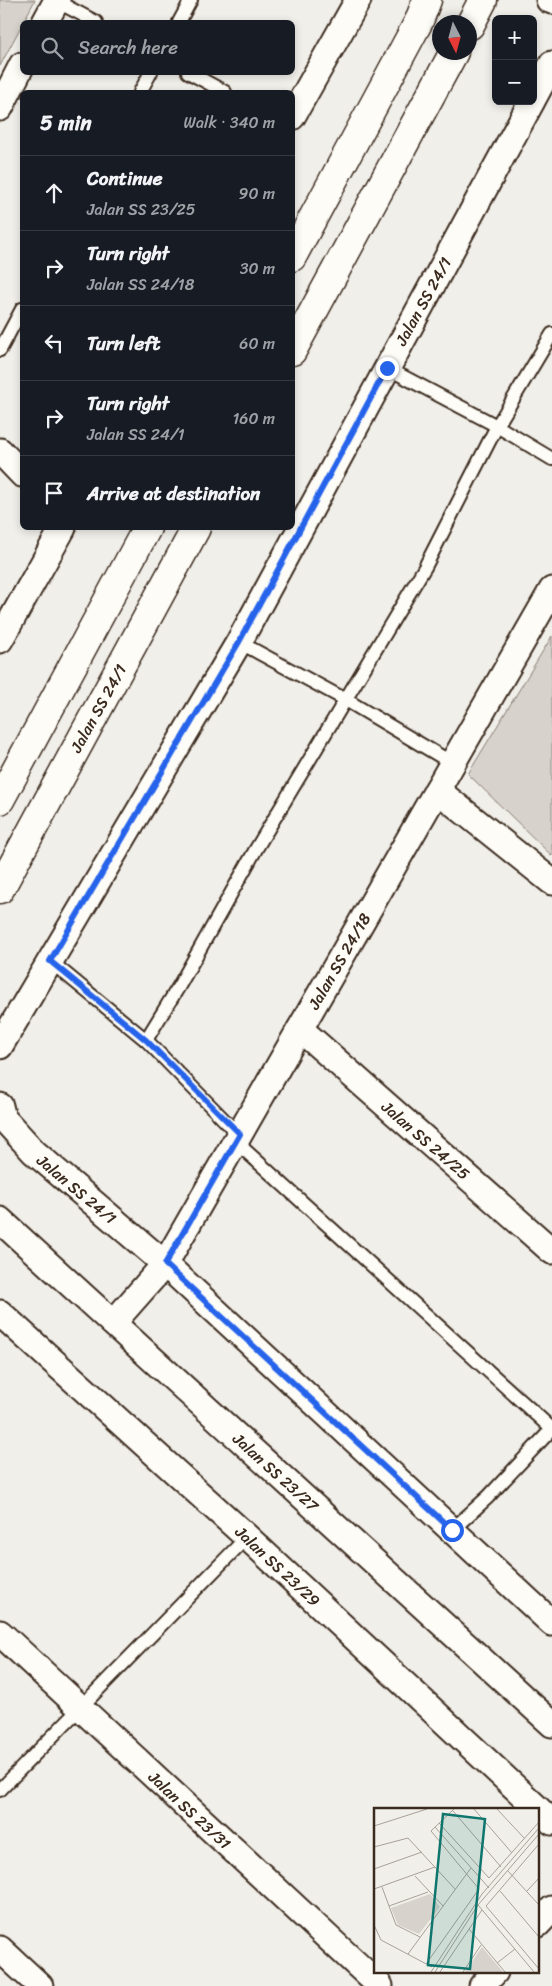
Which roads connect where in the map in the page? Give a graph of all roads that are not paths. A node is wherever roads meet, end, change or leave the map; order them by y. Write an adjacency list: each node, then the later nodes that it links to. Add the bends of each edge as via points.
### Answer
1 (57, 0): 7 (street); 8 (lane)
2 (191, 0): 9 (lane)
3 (358, 0): 20 (street)
4 (427, 0): 21 (main road, via 419,21)
5 (483, 0): 6 (main road)
6 (475, 15)
7 (46, 20)
8 (92, 20)
9 (179, 20)
10 (450, 60): 24 (main road)
11 (552, 64): 17 (street, Jalan SS 24/1)
12 (20, 69): 19 (street)
13 (149, 75): 15 (lane)
14 (194, 75): 16 (lane)
15 (141, 90)
16 (221, 90)
17 (537, 92)
18 (530, 105): 26 (street, Jalan SS 24/1)
19 (0, 108)
20 (295, 112)
21 (295, 251)
22 (20, 313): 25 (lane)
23 (552, 334): 27 (lane)
24 (295, 345)
25 (0, 350)
26 (387, 368): 27 (lane); 36 (street, Jalan SS 24/1)
27 (497, 426): 29 (lane); 37 (lane, via 425,567)
28 (0, 451): 30 (street)
29 (552, 459)
30 (20, 472)
31 (63, 530): 35 (street)
32 (146, 530): 40 (main road)
33 (195, 530): 42 (main road, Jalan SS 24/1)
34 (552, 590): 38 (street, Jalan SS 24/18)
35 (0, 640)
36 (239, 642): 37 (lane); 43 (street, Jalan SS 24/1)
37 (346, 700): 38 (lane); 45 (lane)
38 (452, 763): 39 (street, Jalan SS 24/18)
39 (437, 790): 41 (street); 44 (street, Jalan SS 24/18)
40 (0, 800)
41 (552, 882)
42 (0, 889)
43 (50, 961): 45 (lane); 46 (street, Jalan SS 24/1)
44 (300, 1029): 48 (street, Jalan SS 24/18); 50 (street, Jalan SS 24/25)
45 (146, 1040): 48 (lane)
46 (0, 1046)
47 (0, 1106): 51 (street, Jalan SS 24/1, via 3,1118 34,1152)
48 (238, 1138): 51 (street, Jalan SS 24/18); 54 (lane)
49 (0, 1220): 53 (street, Jalan SS 23/27)
50 (552, 1251)
51 (165, 1264): 53 (street, Jalan SS 24/18); 55 (street, Jalan SS 24/1)
52 (0, 1313): 56 (street, Jalan SS 23/29)
53 (113, 1323): 60 (street, Jalan SS 23/27)
54 (552, 1429): 55 (lane)
55 (452, 1530): 57 (street, Jalan SS 24/1)
56 (247, 1537): 59 (lane); 62 (street, Jalan SS 23/29)
57 (552, 1623)
58 (0, 1634): 59 (street, Jalan SS 23/31)
59 (80, 1708): 61 (lane); 70 (street, Jalan SS 23/31)
60 (552, 1724)
61 (0, 1790)
62 (537, 1808)
63 (540, 1811): 64 (street, Jalan SS 23/29)
64 (552, 1822)
65 (552, 1909): 66 (street)
66 (540, 1922)
67 (0, 1949): 69 (street)
68 (493, 1974): 71 (street)
69 (40, 1986)
70 (380, 1986)
71 (482, 1986)

